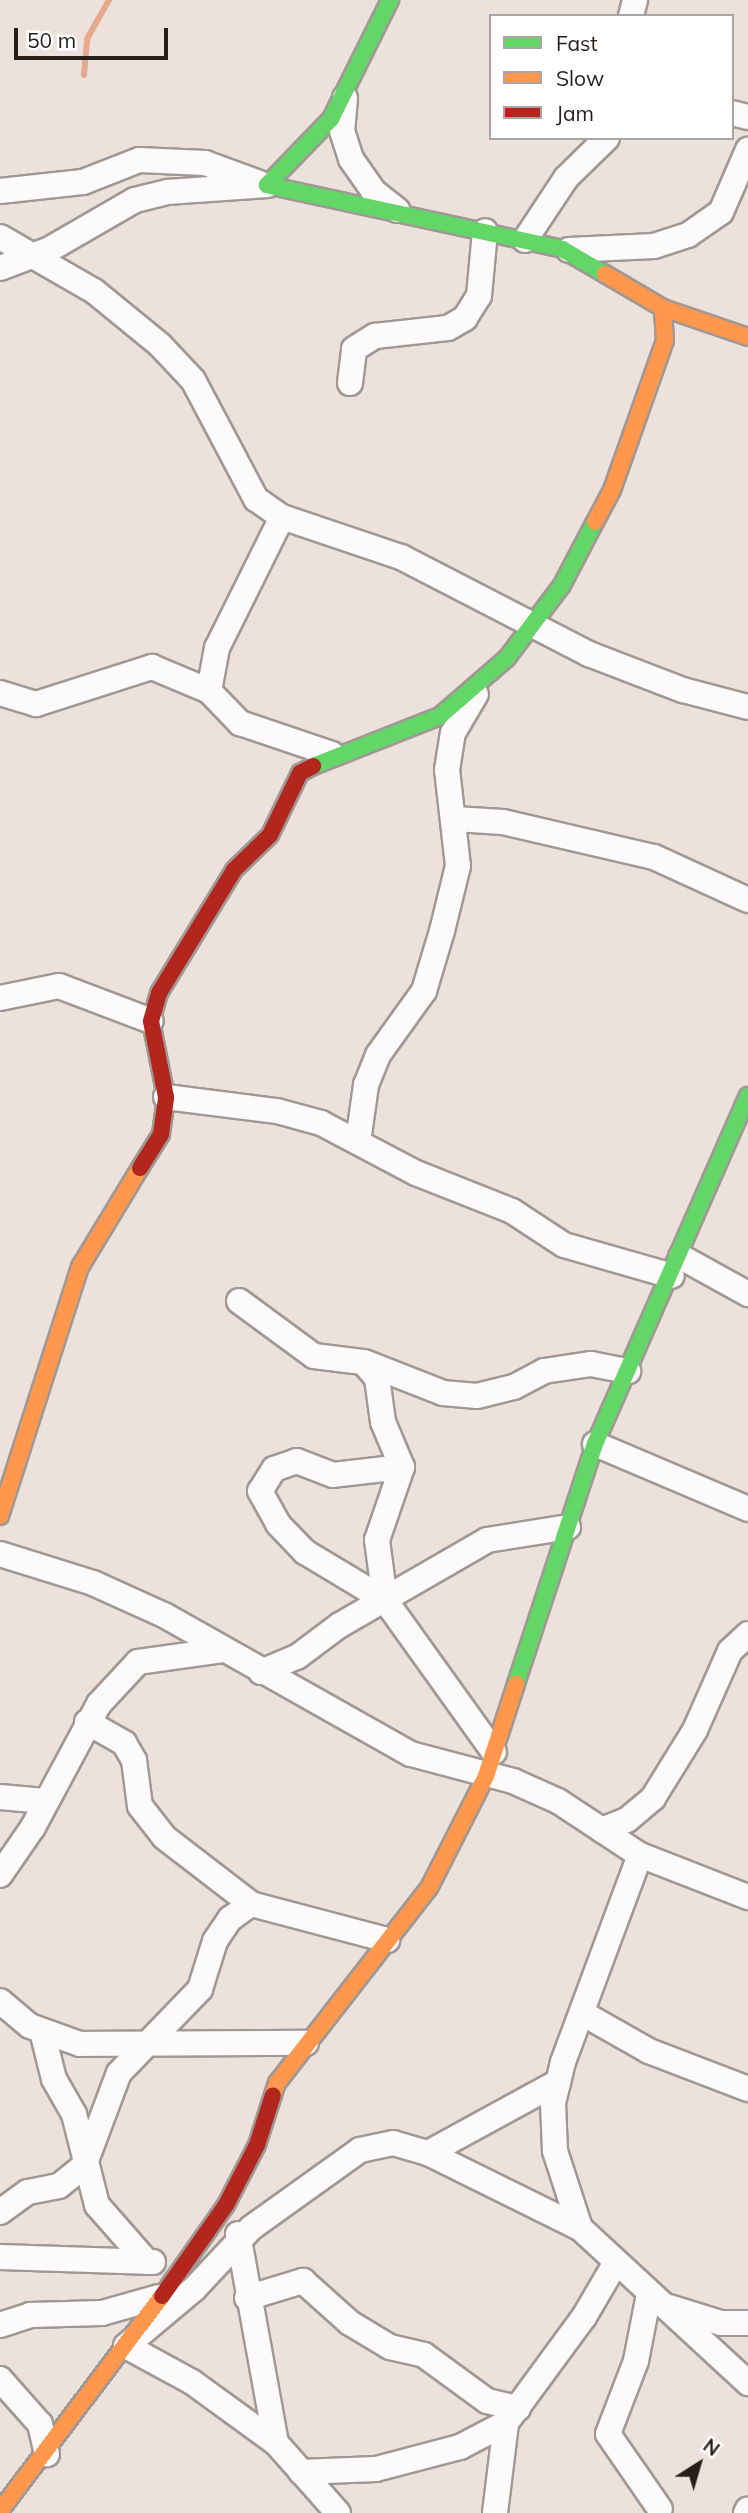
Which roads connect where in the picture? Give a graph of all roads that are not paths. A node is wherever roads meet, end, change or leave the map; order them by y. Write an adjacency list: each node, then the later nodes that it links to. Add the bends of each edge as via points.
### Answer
1 (390, 0): 2 (street)
2 (345, 94): 5 (street, via 331,119); 7 (street, via 342,131 351,159 373,191)
3 (605, 140): 10 (street, via 553,195)
4 (748, 150): 11 (street, via 721,212 688,235 643,248)
5 (267, 185): 6 (street, via 205,163 138,160 83,182); 7 (street); 12 (street, via 168,192 135,201)
6 (0, 191)
7 (403, 215): 8 (street)
8 (485, 231): 10 (street); 16 (street, via 479,296 466,318 448,328 374,336 354,349)
9 (0, 237): 12 (street)
10 (525, 240): 11 (street)
11 (562, 249): 14 (street)
12 (37, 254): 13 (street); 17 (street, via 94,291 193,380 256,499)
13 (0, 268)
14 (663, 308): 15 (street); 18 (street, via 665,340 612,490 562,585)
15 (748, 337)
16 (350, 383)
17 (282, 517): 18 (street, via 401,557); 20 (street, via 218,648)
18 (527, 627): 19 (street); 22 (street, via 683,690)
19 (484, 682): 23 (street, via 439,716); 24 (street, via 453,733 447,770)
20 (209, 691): 21 (street, via 152,667 36,704); 23 (street, via 240,723)
21 (0, 693)
22 (748, 707)
23 (332, 754): 29 (street, via 300,773 270,835 234,870 159,993)
24 (455, 819): 25 (street, via 503,822 654,857); 32 (street, via 458,866 424,991 378,1055 366,1085)
25 (748, 900)
26 (24, 991): 27 (street); 28 (street); 29 (street, via 59,986)
27 (0, 998)
28 (0, 1010)
29 (151, 1021): 31 (street)
30 (748, 1096): 33 (street)
31 (166, 1097): 32 (street, via 277,1111 321,1123); 41 (street, via 161,1134 80,1267)
32 (358, 1142): 33 (street, via 415,1173 512,1212 564,1245)
33 (676, 1267): 34 (street); 37 (street)
34 (748, 1294)
35 (239, 1301): 36 (street, via 314,1356)
36 (363, 1362): 37 (street, via 443,1393 477,1396 514,1387 544,1371 591,1364); 39 (street, via 377,1378 383,1422)
37 (628, 1371): 38 (street)
38 (595, 1444): 40 (street); 42 (street)
39 (402, 1466): 44 (street, via 377,1540); 44 (street, via 333,1475 298,1461 274,1469 260,1491 278,1524 305,1552)
40 (748, 1509)
41 (0, 1516)
42 (568, 1527): 44 (street, via 488,1540); 49 (street)
43 (0, 1554): 46 (street, via 93,1583)
44 (385, 1600): 47 (street, via 297,1657); 49 (street)
45 (748, 1634): 53 (street, via 730,1651 695,1730 653,1798 627,1820)
46 (223, 1650): 47 (street); 48 (street, via 138,1662)
47 (261, 1672): 50 (street, via 411,1754)
48 (87, 1723): 52 (street); 57 (street, via 124,1743 134,1760 140,1806 164,1837)
49 (494, 1752): 50 (street)
50 (486, 1776): 53 (street, via 558,1801); 58 (street, via 429,1888)
51 (0, 1797): 52 (street)
52 (45, 1801): 55 (street)
53 (602, 1830): 54 (street)
54 (640, 1855): 56 (street); 60 (street)
55 (0, 1875)
56 (748, 1898)
57 (251, 1904): 58 (street); 62 (street, via 230,1919 215,1941 200,1989 181,2015)
58 (387, 1940): 63 (street)
59 (0, 2001): 61 (street)
60 (582, 2013): 64 (street); 65 (street, via 649,2051)
61 (43, 2031): 62 (street, via 80,2044); 67 (street, via 54,2079 74,2114)
62 (147, 2040): 63 (street); 67 (street, via 118,2073)
63 (306, 2043): 68 (street, via 277,2083)
64 (558, 2082): 66 (street); 70 (street, via 555,2151)
65 (748, 2089)
66 (428, 2153): 70 (street); 71 (street, via 393,2143 360,2150)
67 (84, 2166): 69 (street, via 59,2186 28,2192); 73 (street, via 97,2205)
68 (243, 2172): 71 (street); 74 (street, via 226,2205)
69 (0, 2212)
70 (580, 2228): 75 (street)
71 (237, 2243): 77 (street); 81 (street)
72 (0, 2257): 73 (street)
73 (147, 2262): 74 (street)
74 (181, 2264): 76 (street)
75 (615, 2264): 78 (street); 84 (street)
76 (159, 2297): 80 (street, via 102,2313 30,2315); 81 (street)
77 (247, 2298): 84 (street, via 303,2281 350,2323 390,2347 424,2355); 85 (street)
78 (655, 2299): 79 (street, via 721,2323); 83 (street); 90 (street, via 608,2434)
79 (748, 2323)
80 (0, 2325)
81 (126, 2346): 85 (street, via 192,2382); 86 (street)
82 (0, 2379): 86 (street, via 40,2424)
83 (748, 2383)
84 (512, 2415): 87 (street, via 460,2447 376,2469); 91 (street)
85 (276, 2443): 87 (street)
86 (47, 2454): 89 (street)
87 (301, 2472): 88 (street)
88 (332, 2510)
89 (0, 2511)
90 (661, 2512)
91 (495, 2513)

